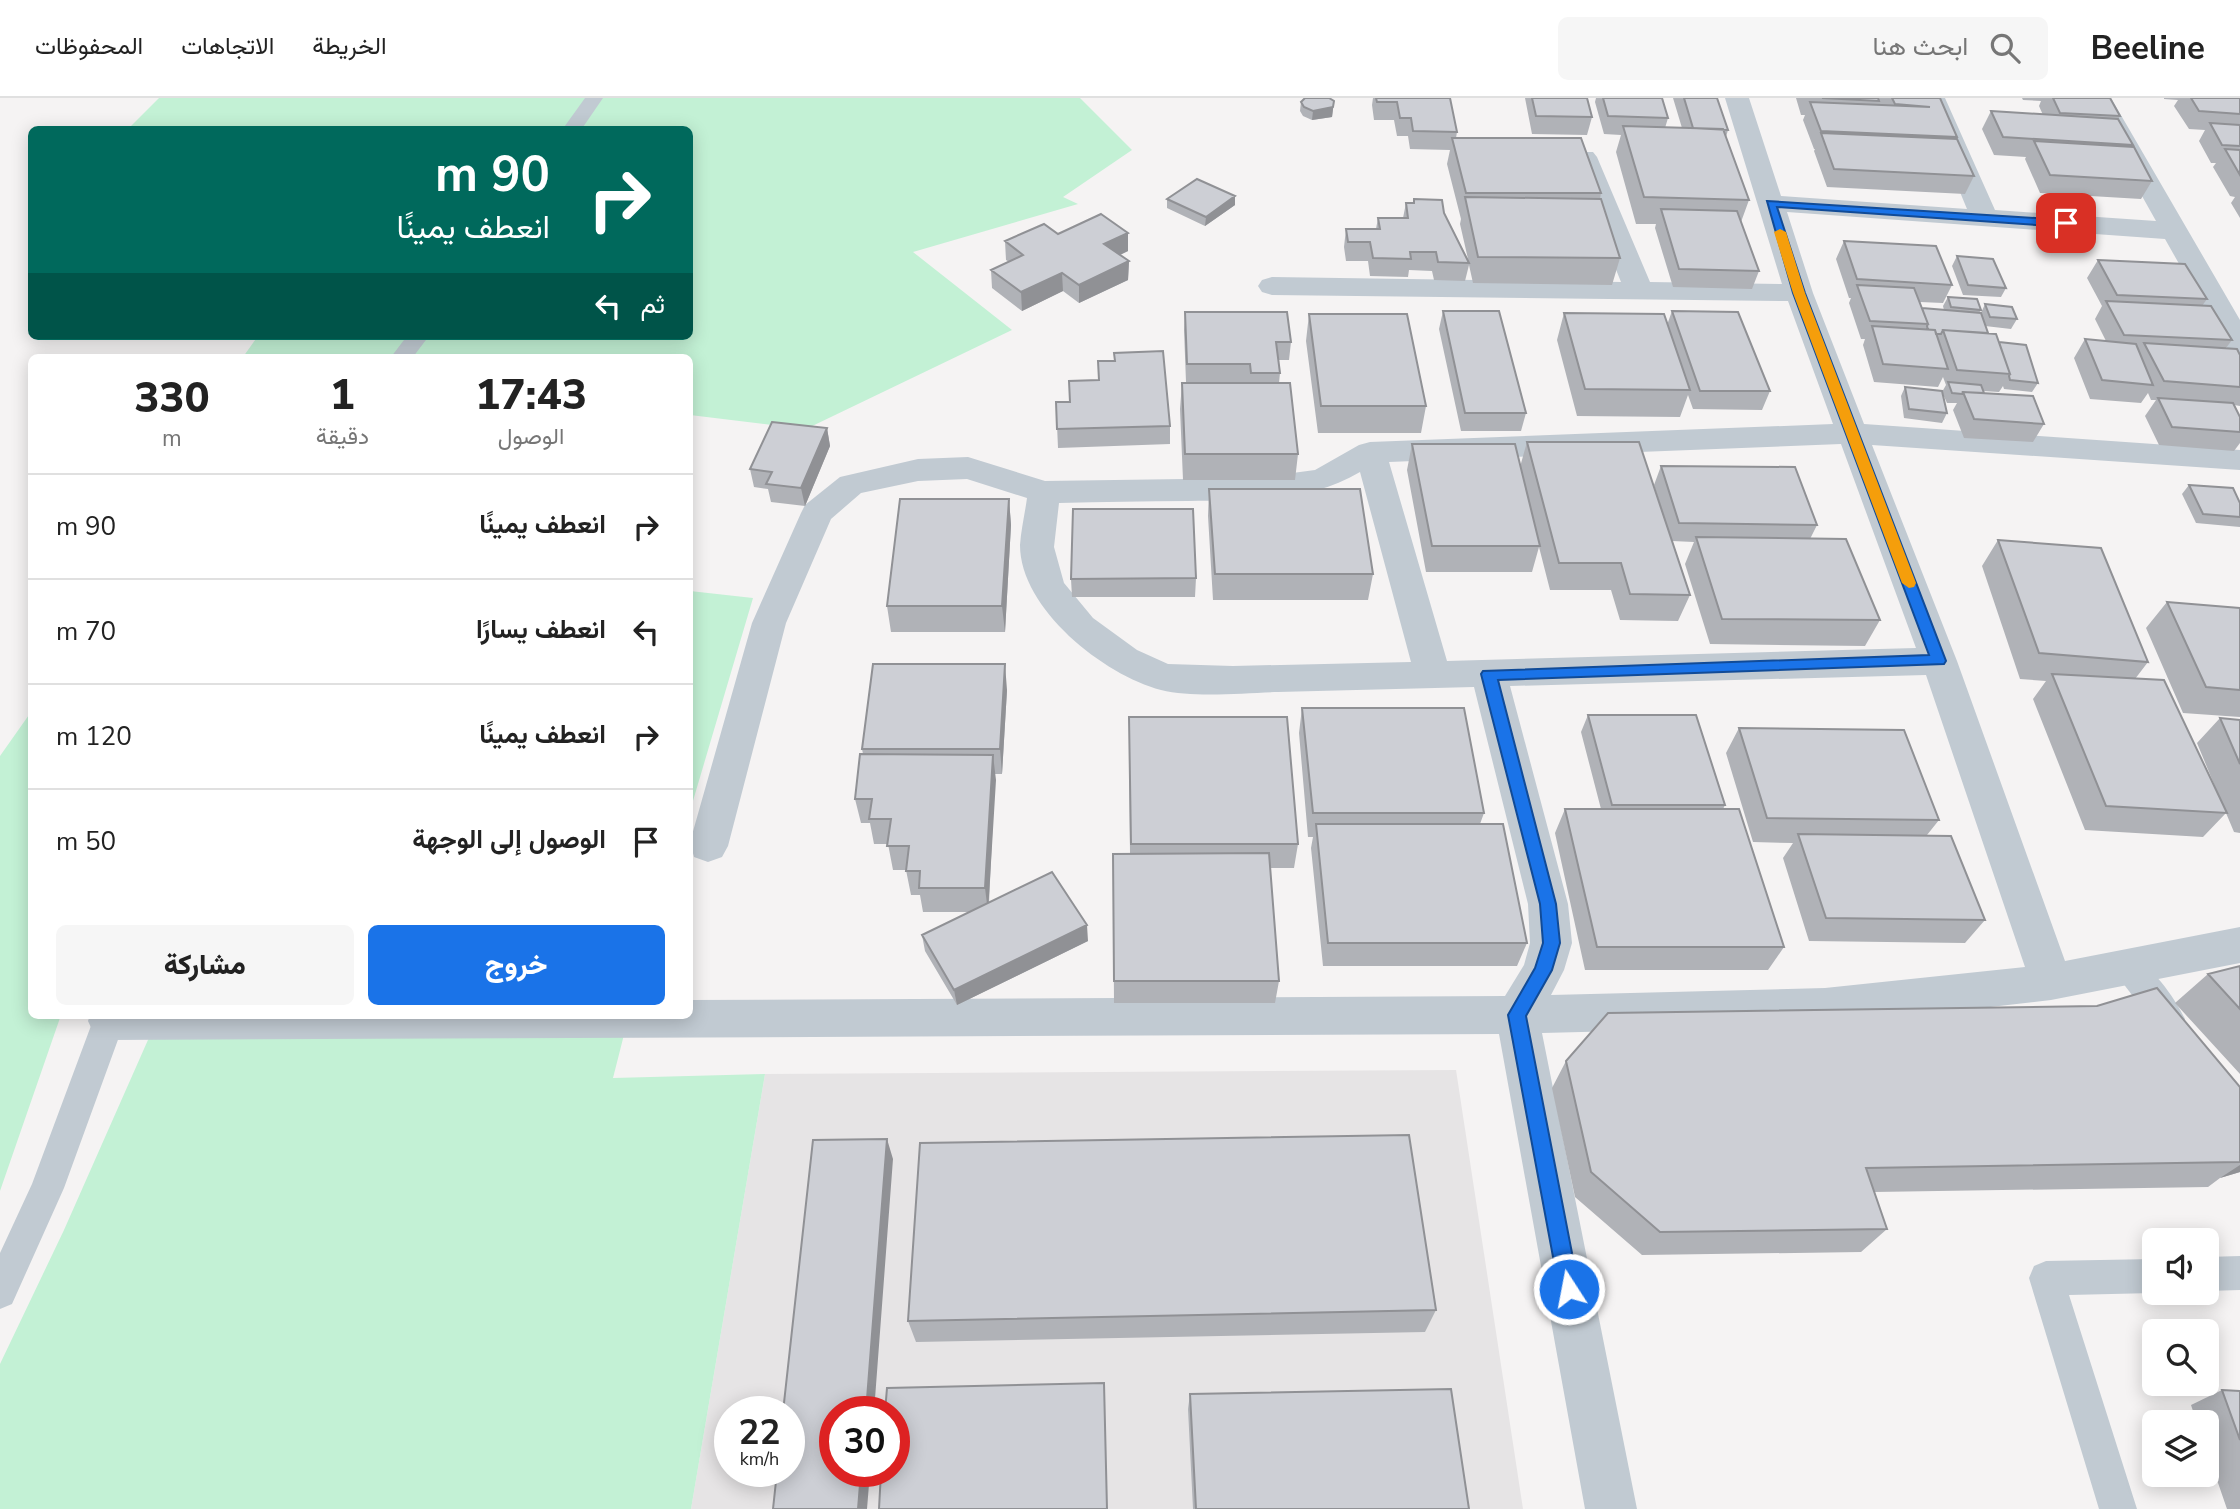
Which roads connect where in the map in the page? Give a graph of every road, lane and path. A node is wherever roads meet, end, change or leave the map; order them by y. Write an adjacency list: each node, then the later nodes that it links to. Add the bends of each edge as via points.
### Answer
1 (594, 98): 5 (lane)
2 (1737, 98): 7 (street)
3 (1933, 98): 8 (street)
4 (2099, 98): 9 (street)
5 (574, 126)
6 (1555, 150): 11 (street, via 1582,151)
7 (1771, 203): 8 (street); 12 (street)
8 (1984, 218): 9 (street)
9 (2175, 231): 14 (street)
10 (1272, 286): 11 (street)
11 (1639, 291): 12 (street)
12 (1799, 293): 16 (street)
13 (415, 340): 15 (lane)
14 (2240, 345)
15 (404, 354)
16 (1851, 433): 17 (street); 18 (street); 20 (street)
17 (1370, 452): 19 (street, via 1326,478 1299,485); 22 (street)
18 (2240, 460)
19 (1044, 492): 22 (street, via 1037,547 1048,587 1081,627 1124,659 1164,677 1233,680); 23 (street, via 968,468 918,470 851,485 817,513 769,623)
20 (1939, 661): 21 (street); 26 (street)
21 (1489, 674): 22 (street); 27 (street, via 1549,917 1551,943 1543,970)
22 (1433, 675)
23 (708, 846)
24 (2240, 945): 25 (street)
25 (2130, 969): 26 (street); 30 (lane)
26 (2051, 982): 27 (street, via 1825,1007)
27 (1517, 1015): 28 (street); 35 (street)
28 (693, 1017)
29 (110, 1019): 34 (lane, via 47,1188)
30 (2189, 1044)
31 (2240, 1273): 32 (lane)
32 (2219, 1274)
33 (2142, 1276): 36 (lane, via 2046,1278)
34 (0, 1292)
35 (1611, 1509)
36 (2118, 1509)

